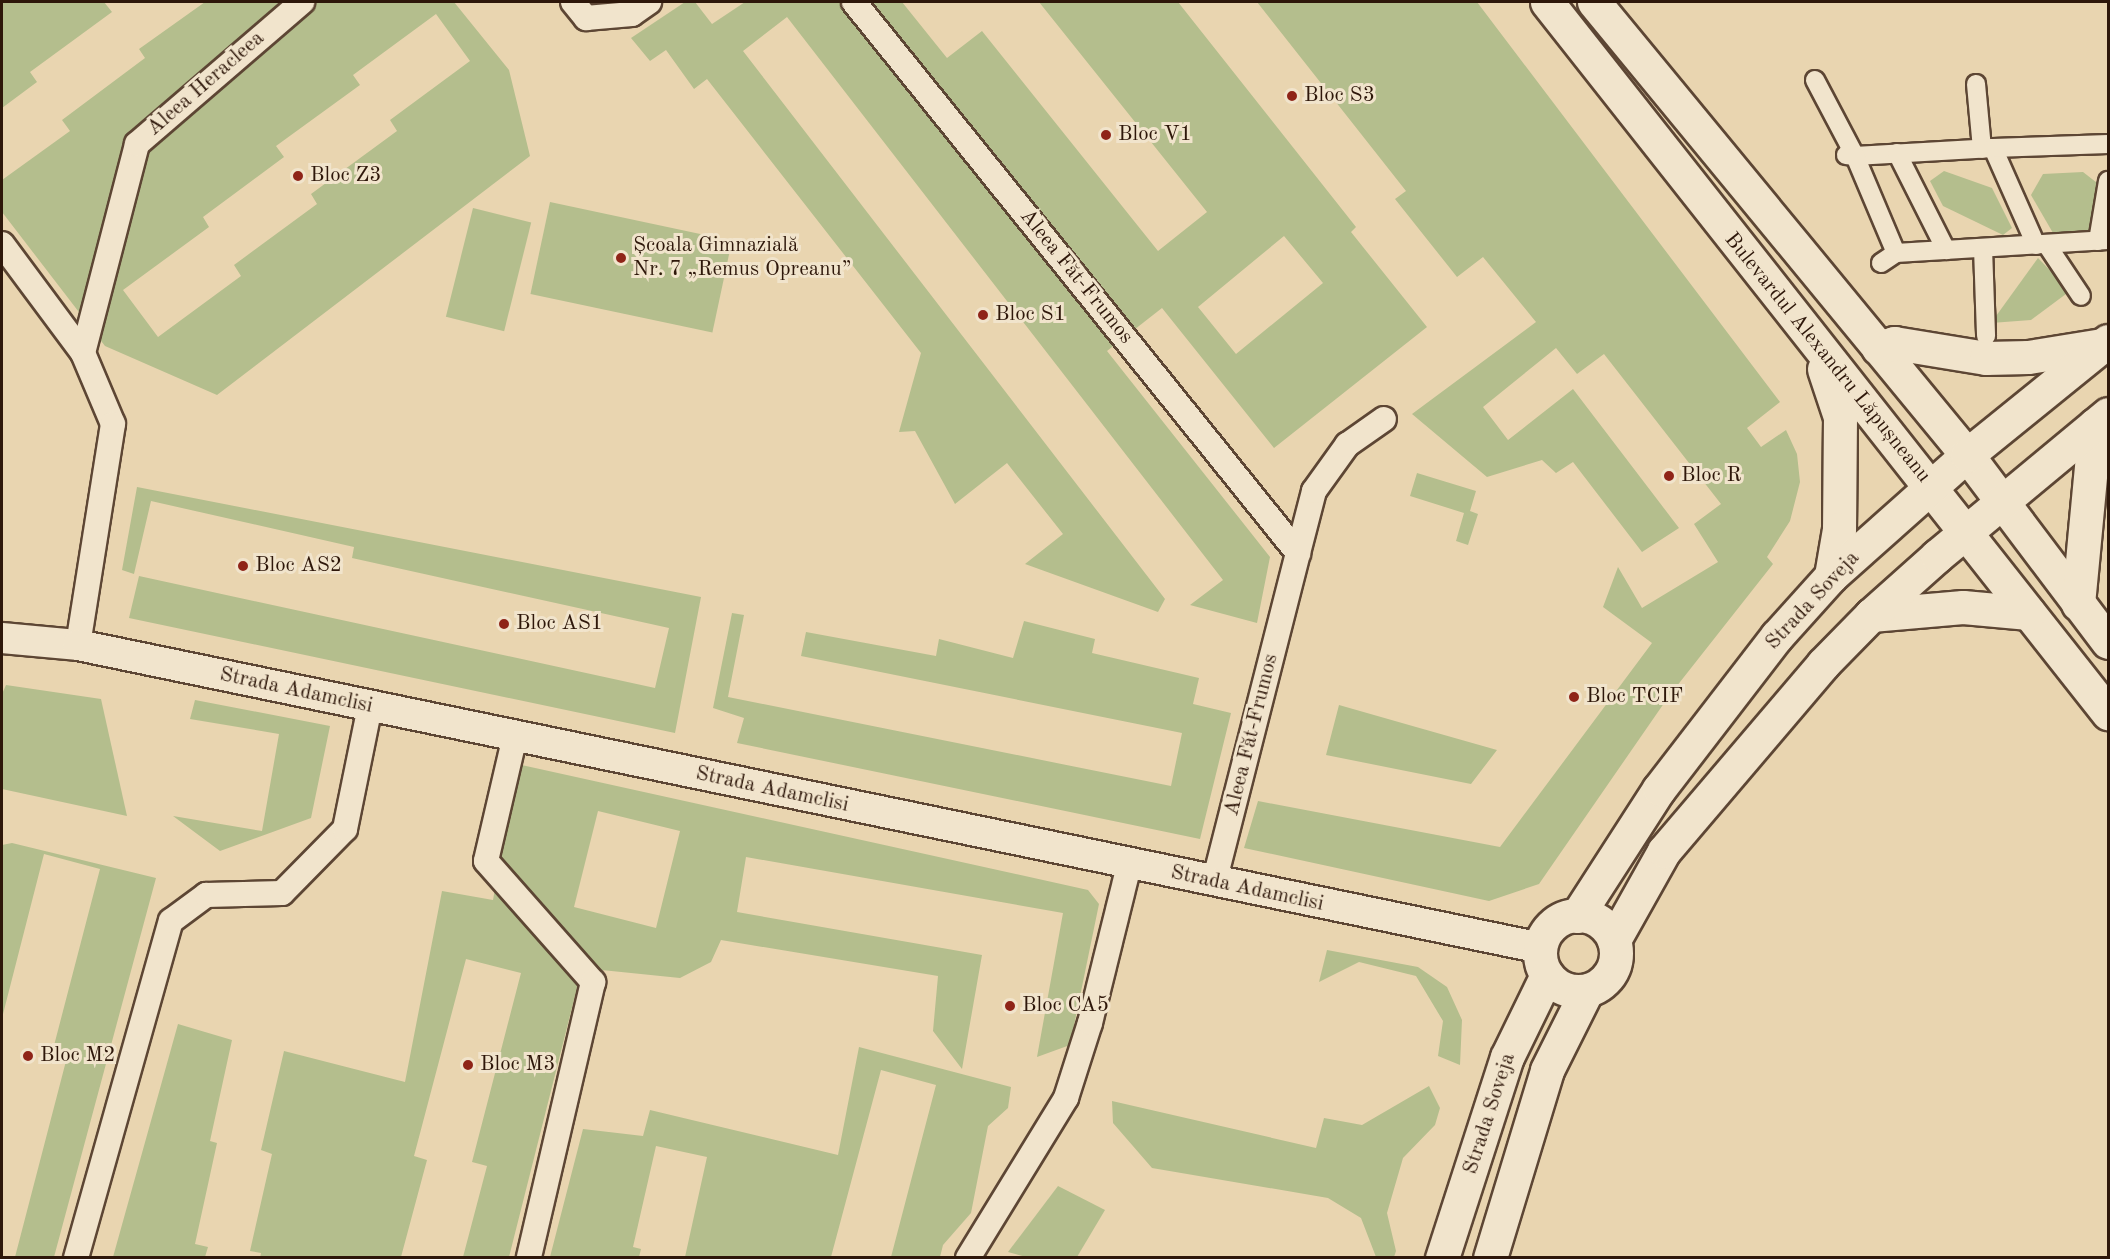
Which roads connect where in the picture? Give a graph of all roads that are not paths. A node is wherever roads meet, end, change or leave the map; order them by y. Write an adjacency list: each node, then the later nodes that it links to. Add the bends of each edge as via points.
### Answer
1 (302, 2): 24 (street, Aleea Heracleea, via 137,144)
2 (573, 2): 3 (street, via 586,18 633,14)
3 (649, 2)
4 (854, 2): 31 (street, Aleea Făt-Frumos)
5 (1547, 2): 20 (main road, Bulevardul Alexandru Lăpușneanu)
6 (1594, 2): 23 (main road)
7 (1815, 80): 12 (street)
8 (1976, 84): 10 (street)
9 (2109, 144): 10 (street)
10 (1987, 148): 11 (street); 16 (street)
11 (1897, 153): 12 (street); 18 (street)
12 (1850, 155): 18 (street, via 1888,258)
13 (2109, 180): 14 (street)
14 (2103, 241): 16 (street)
15 (2, 244): 24 (street)
16 (2041, 245): 17 (street); 19 (street)
17 (1983, 248): 18 (street); 21 (street)
18 (1946, 250)
19 (2081, 296)
20 (1801, 327): 28 (main road, Bulevardul Alexandru Lăpușneanu); 32 (main road, via 1831,384 1840,417 1839,529)
21 (1986, 336)
22 (2106, 343): 23 (main road, via 2028,357 1986,358 1894,343); 27 (main road, Strada Soveja)
23 (1878, 348): 27 (main road)
24 (83, 353): 38 (street, via 113,423)
25 (1384, 419): 31 (street, Aleea Făt-Frumos, via 1347,445 1314,491)
26 (2102, 419): 29 (main road); 33 (main road)
27 (1966, 455): 28 (main road, Strada Soveja); 29 (main road)
28 (1930, 487): 30 (main road, Bulevardul Alexandru Lăpușneanu); 32 (main road, Strada Soveja)
29 (2003, 501): 30 (main road); 33 (main road)
30 (1965, 532): 34 (main road, Bulevardul Alexandru Lăpușneanu); 35 (main road)
31 (1298, 553): 43 (street, Aleea Făt-Frumos)
32 (1831, 576): 44 (main road, Strada Soveja, via 1777,636 1659,789)
33 (2078, 604): 37 (main road)
34 (2029, 613): 35 (main road, via 1963,607); 40 (main road, Bulevardul Alexandru Lăpușneanu)
35 (1871, 615): 45 (main road, via 1823,664 1679,832 1651,872)
36 (2, 638): 38 (street, Strada Adamclisi)
37 (2109, 642)
38 (78, 645): 39 (street, Strada Adamclisi)
39 (370, 706): 41 (street, Strada Adamclisi); 48 (street, via 345,829 282,893 206,895 171,921)
40 (2109, 713)
41 (514, 736): 42 (street, Strada Adamclisi); 49 (street, via 486,861 593,982)
42 (1130, 865): 43 (street, Strada Adamclisi); 50 (street, via 1090,1023 1066,1098)
43 (1214, 882): 46 (street, Strada Adamclisi)
44 (1577, 916): 45 (main road, via 1603,925); 46 (main road, via 1558,922)
45 (1614, 940): 47 (main road, via 1612,970 1606,979)
46 (1544, 961): 47 (main road, via 1565,989); 51 (main road, Strada Soveja, via 1507,1057)
47 (1587, 990): 52 (main road, Strada Soveja, via 1547,1070)
48 (76, 1257)
49 (529, 1257)
50 (968, 1257)
51 (1442, 1257)
52 (1490, 1257)

